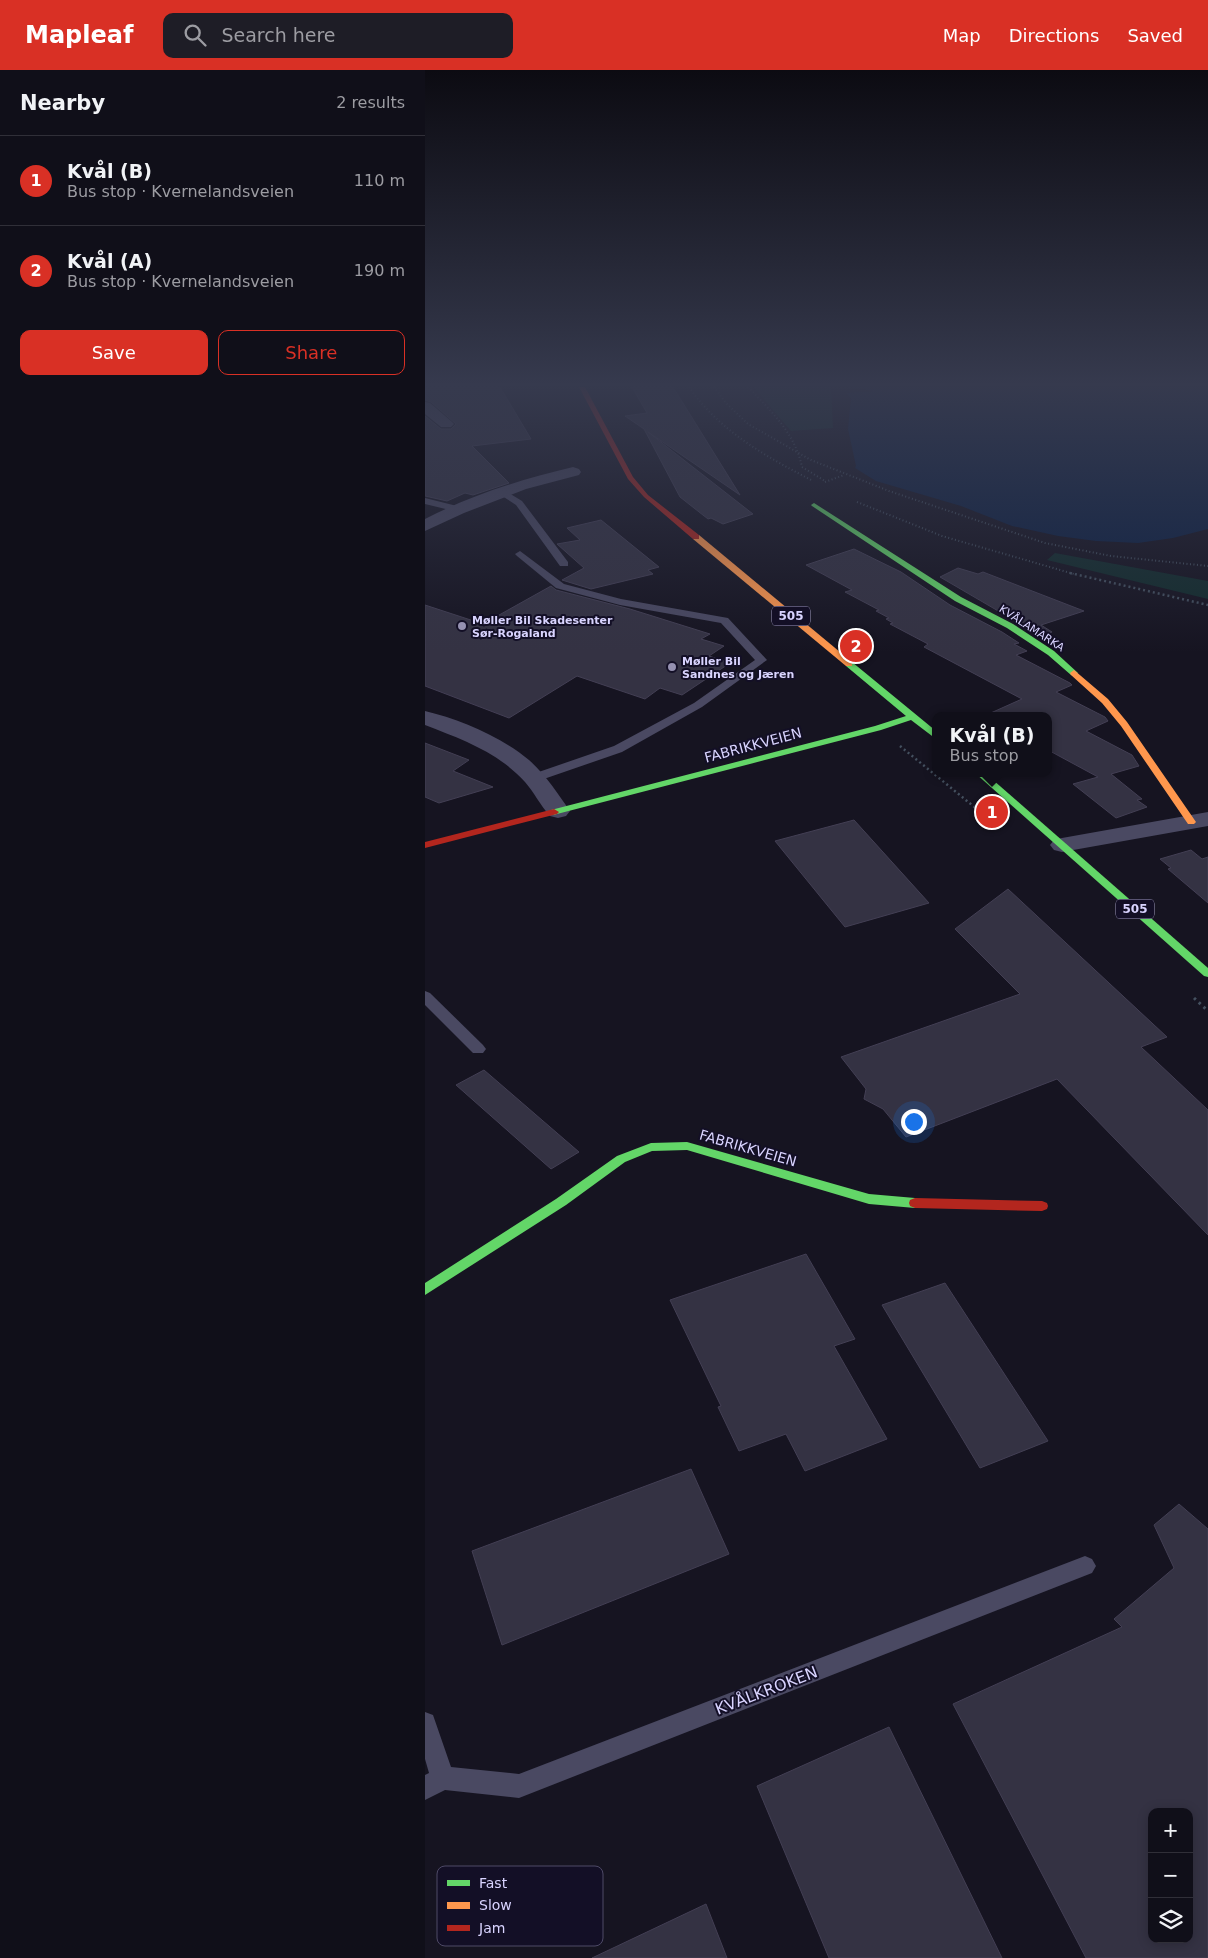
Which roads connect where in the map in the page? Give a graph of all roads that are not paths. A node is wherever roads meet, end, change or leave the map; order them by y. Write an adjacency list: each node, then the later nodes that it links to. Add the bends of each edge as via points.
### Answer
1 (560, 475): 3 (street)
2 (628, 475): 10 (street, 505, via 647,496)
3 (502, 492): 6 (street); 9 (lane, via 519,503)
4 (425, 501): 6 (lane)
5 (814, 506): 16 (street, KVÅLAMARKA, via 958,599 1051,653 1105,701)
6 (458, 509): 7 (street)
7 (425, 526)
8 (521, 554): 14 (lane, via 560,586 620,602 724,620 761,660 697,705 618,749)
9 (564, 564)
10 (913, 716): 12 (street, 505); 15 (street, FABRIKKVEIEN)
11 (425, 717): 14 (street, via 495,746)
12 (932, 733)
13 (984, 777): 17 (street, 505)
14 (534, 778): 15 (street)
15 (558, 812): 18 (street, FABRIKKVEIEN)
16 (1200, 820): 17 (street)
17 (1062, 844): 19 (street, 505)
18 (425, 845)
19 (1208, 974)
20 (425, 996): 21 (lane)
21 (478, 1049)
22 (1042, 1206): 23 (street, FABRIKKVEIEN, via 928,1204 869,1198 687,1146 651,1148 621,1158 561,1202)
23 (425, 1290)
24 (1085, 1566): 26 (lane, KVÅLKROKEN, via 519,1786)
25 (425, 1723): 26 (lane, KVÅLKROKEN)
26 (434, 1783)

